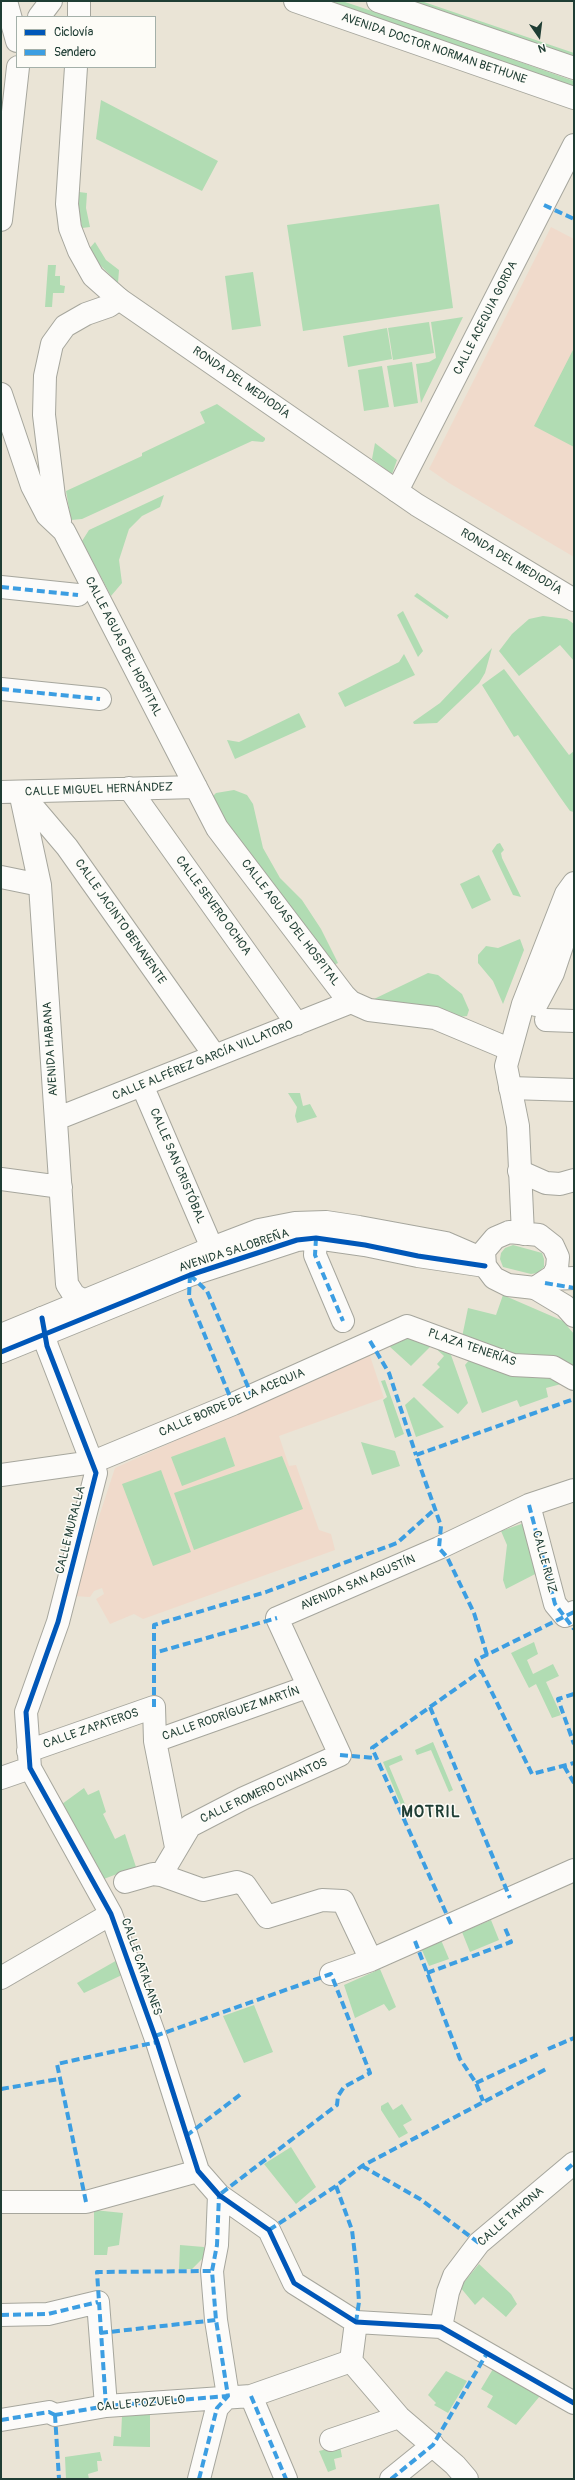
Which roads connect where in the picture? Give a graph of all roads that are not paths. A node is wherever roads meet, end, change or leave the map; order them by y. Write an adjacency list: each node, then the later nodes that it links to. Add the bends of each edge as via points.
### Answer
1 (6, 1): 8 (street)
2 (51, 1): 6 (street)
3 (79, 1): 7 (street)
4 (295, 1): 12 (street, AVENIDA DOCTOR NORMAN BETHUNE)
5 (378, 1): 11 (street)
6 (40, 16)
7 (79, 16)
8 (16, 37)
9 (18, 68): 14 (street)
10 (76, 68): 15 (street, RONDA DEL MEDIODÍA, via 67,204 70,228 93,276)
11 (574, 68)
12 (574, 98)
13 (574, 146): 17 (street, CALLE ACEQUIA GORDA)
14 (1, 220)
15 (119, 299): 17 (street, RONDA DEL MEDIODÍA); 18 (street, CALLE AGUAS DEL HOSPITAL, via 65,326 52,344 45,376 44,415 54,502)
16 (1, 394): 18 (street, CALLE AGUAS DEL HOSPITAL, via 32,486 48,516)
17 (397, 491): 21 (street, RONDA DEL MEDIODÍA)
18 (64, 531): 24 (street, CALLE AGUAS DEL HOSPITAL)
19 (1, 587): 20 (street)
20 (78, 595)
21 (574, 600)
22 (1, 689): 23 (street)
23 (100, 699)
24 (196, 787): 25 (street, CALLE MIGUEL HERNÁNDEZ); 31 (street, CALLE AGUAS DEL HOSPITAL, via 217,828)
25 (129, 788): 26 (street, CALLE MIGUEL HERNÁNDEZ); 34 (street, CALLE SEVERO OCHOA)
26 (10, 792): 29 (street, AVENIDA HABANA); 37 (street, CALLE JACINTO BENAVENTE, via 67,847)
27 (1, 877): 29 (street)
28 (574, 883): 35 (street, via 566,894 552,928 523,1004)
29 (40, 885): 41 (street, AVENIDA HABANA)
30 (574, 910): 35 (street, via 553,972 534,1008)
31 (351, 1002): 34 (street, CALLE ALFÉREZ GARCÍA VILLATORO); 36 (street, CALLE AGUAS DEL HOSPITAL, via 369,1010 435,1018)
32 (546, 1020): 33 (street)
33 (574, 1020)
34 (297, 1024): 37 (street, CALLE ALFÉREZ GARCÍA VILLATORO)
35 (517, 1027): 36 (street)
36 (509, 1049): 39 (street, via 506,1066)
37 (215, 1056): 38 (street, CALLE ALFÉREZ GARCÍA VILLATORO)
38 (142, 1085): 41 (street, CALLE ALFÉREZ GARCÍA VILLATORO); 48 (street, CALLE SAN CRISTÓBAL)
39 (510, 1088): 40 (street); 42 (street, via 518,1126)
40 (574, 1090)
41 (56, 1119): 45 (street, AVENIDA HABANA)
42 (519, 1170): 44 (street, via 546,1183 560,1184); 46 (street)
43 (1, 1179): 45 (street)
44 (574, 1180)
45 (61, 1187): 54 (street, AVENIDA HABANA, via 67,1284 74,1295)
46 (523, 1234): 49 (street, via 509,1232 495,1238); 50 (street, via 539,1235)
47 (316, 1238): 49 (street, AVENIDA SALOBREÑA); 56 (street, via 315,1255); 57 (street, AVENIDA SALOBREÑA, via 283,1244 209,1268 121,1302)
48 (212, 1248): 49 (street, AVENIDA SALOBREÑA, via 259,1230 295,1223 326,1222 453,1245); 54 (street, AVENIDA SALOBREÑA)
49 (485, 1256): 52 (street, via 494,1278 508,1285)
50 (566, 1259): 52 (street)
51 (574, 1278): 52 (street)
52 (543, 1283): 53 (street); 55 (street)
53 (574, 1288)
54 (84, 1301): 57 (street, AVENIDA SALOBREÑA)
55 (574, 1316)
56 (343, 1321)
57 (44, 1326): 58 (street, AVENIDA SALOBREÑA); 60 (street, AVENIDA SALOBREÑA); 62 (street, CALLE MURALLA, via 47,1346)
58 (1, 1335)
59 (370, 1341): 61 (street, PLAZA TENERÍAS, via 407,1326 512,1365 553,1367); 62 (street, CALLE BORDE DE LA ACEQUIA, via 240,1401)
60 (1, 1352)
61 (574, 1379)
62 (93, 1462): 63 (street, CALLE BORDE DE LA ACEQUIA); 69 (street, CALLE MURALLA, via 96,1473 58,1622 26,1712)
63 (1, 1475)
64 (574, 1490): 65 (street)
65 (529, 1505): 66 (street, CALLE RUIZ, via 555,1604); 67 (street, AVENIDA SAN AGUSTÍN, via 440,1548 277,1618)
66 (570, 1614)
67 (307, 1687): 68 (street, CALLE RODRÍGUEZ MARTÍN); 71 (street, CALLE ROMERO CIVANTOS, via 340,1755 244,1798 190,1826)
68 (155, 1741): 69 (street, CALLE ZAPATEROS, via 154,1707); 71 (street)
69 (29, 1760): 70 (street, CALLE ZAPATEROS); 75 (street, CALLE CATALANES)
70 (1, 1778)
71 (176, 1847): 73 (street); 74 (street)
72 (574, 1870): 77 (street)
73 (161, 1875): 74 (street, via 153,1874); 77 (street, via 203,1890 237,1882 245,1885 267,1917 322,1900 342,1901)
74 (125, 1882): 75 (street)
75 (101, 1895): 76 (street, CALLE CATALANES)
76 (112, 1914): 79 (street); 80 (street, CALLE CATALANES, via 157,2042)
77 (371, 1960): 78 (street)
78 (332, 1974)
79 (1, 1978)
80 (198, 2171): 82 (street, CALLE CATALANES); 83 (street, via 86,2202)
81 (571, 2171): 86 (street, CALLE TAHONA, via 479,2243 454,2276)
82 (219, 2195): 85 (street, CALLE CATALANES, via 269,2230 294,2282); 88 (street, via 217,2245 212,2271 216,2320)
83 (1, 2202)
84 (1, 2315): 91 (street, via 48,2314 98,2302)
85 (356, 2322): 86 (street); 87 (street)
86 (441, 2327): 90 (street)
87 (351, 2361): 89 (street, CALLE POZUELO); 92 (street)
88 (228, 2396): 89 (street, CALLE POZUELO); 91 (street, CALLE POZUELO); 96 (street, via 217,2408)
89 (250, 2396): 97 (street)
90 (574, 2403)
91 (106, 2406): 93 (street, CALLE POZUELO, via 55,2415 49,2412)
92 (398, 2417): 94 (street); 95 (street)
93 (1, 2420)
94 (330, 2440)
95 (433, 2445): 98 (street); 99 (street)
96 (200, 2479)
97 (286, 2479)
98 (391, 2479)
99 (467, 2479)

